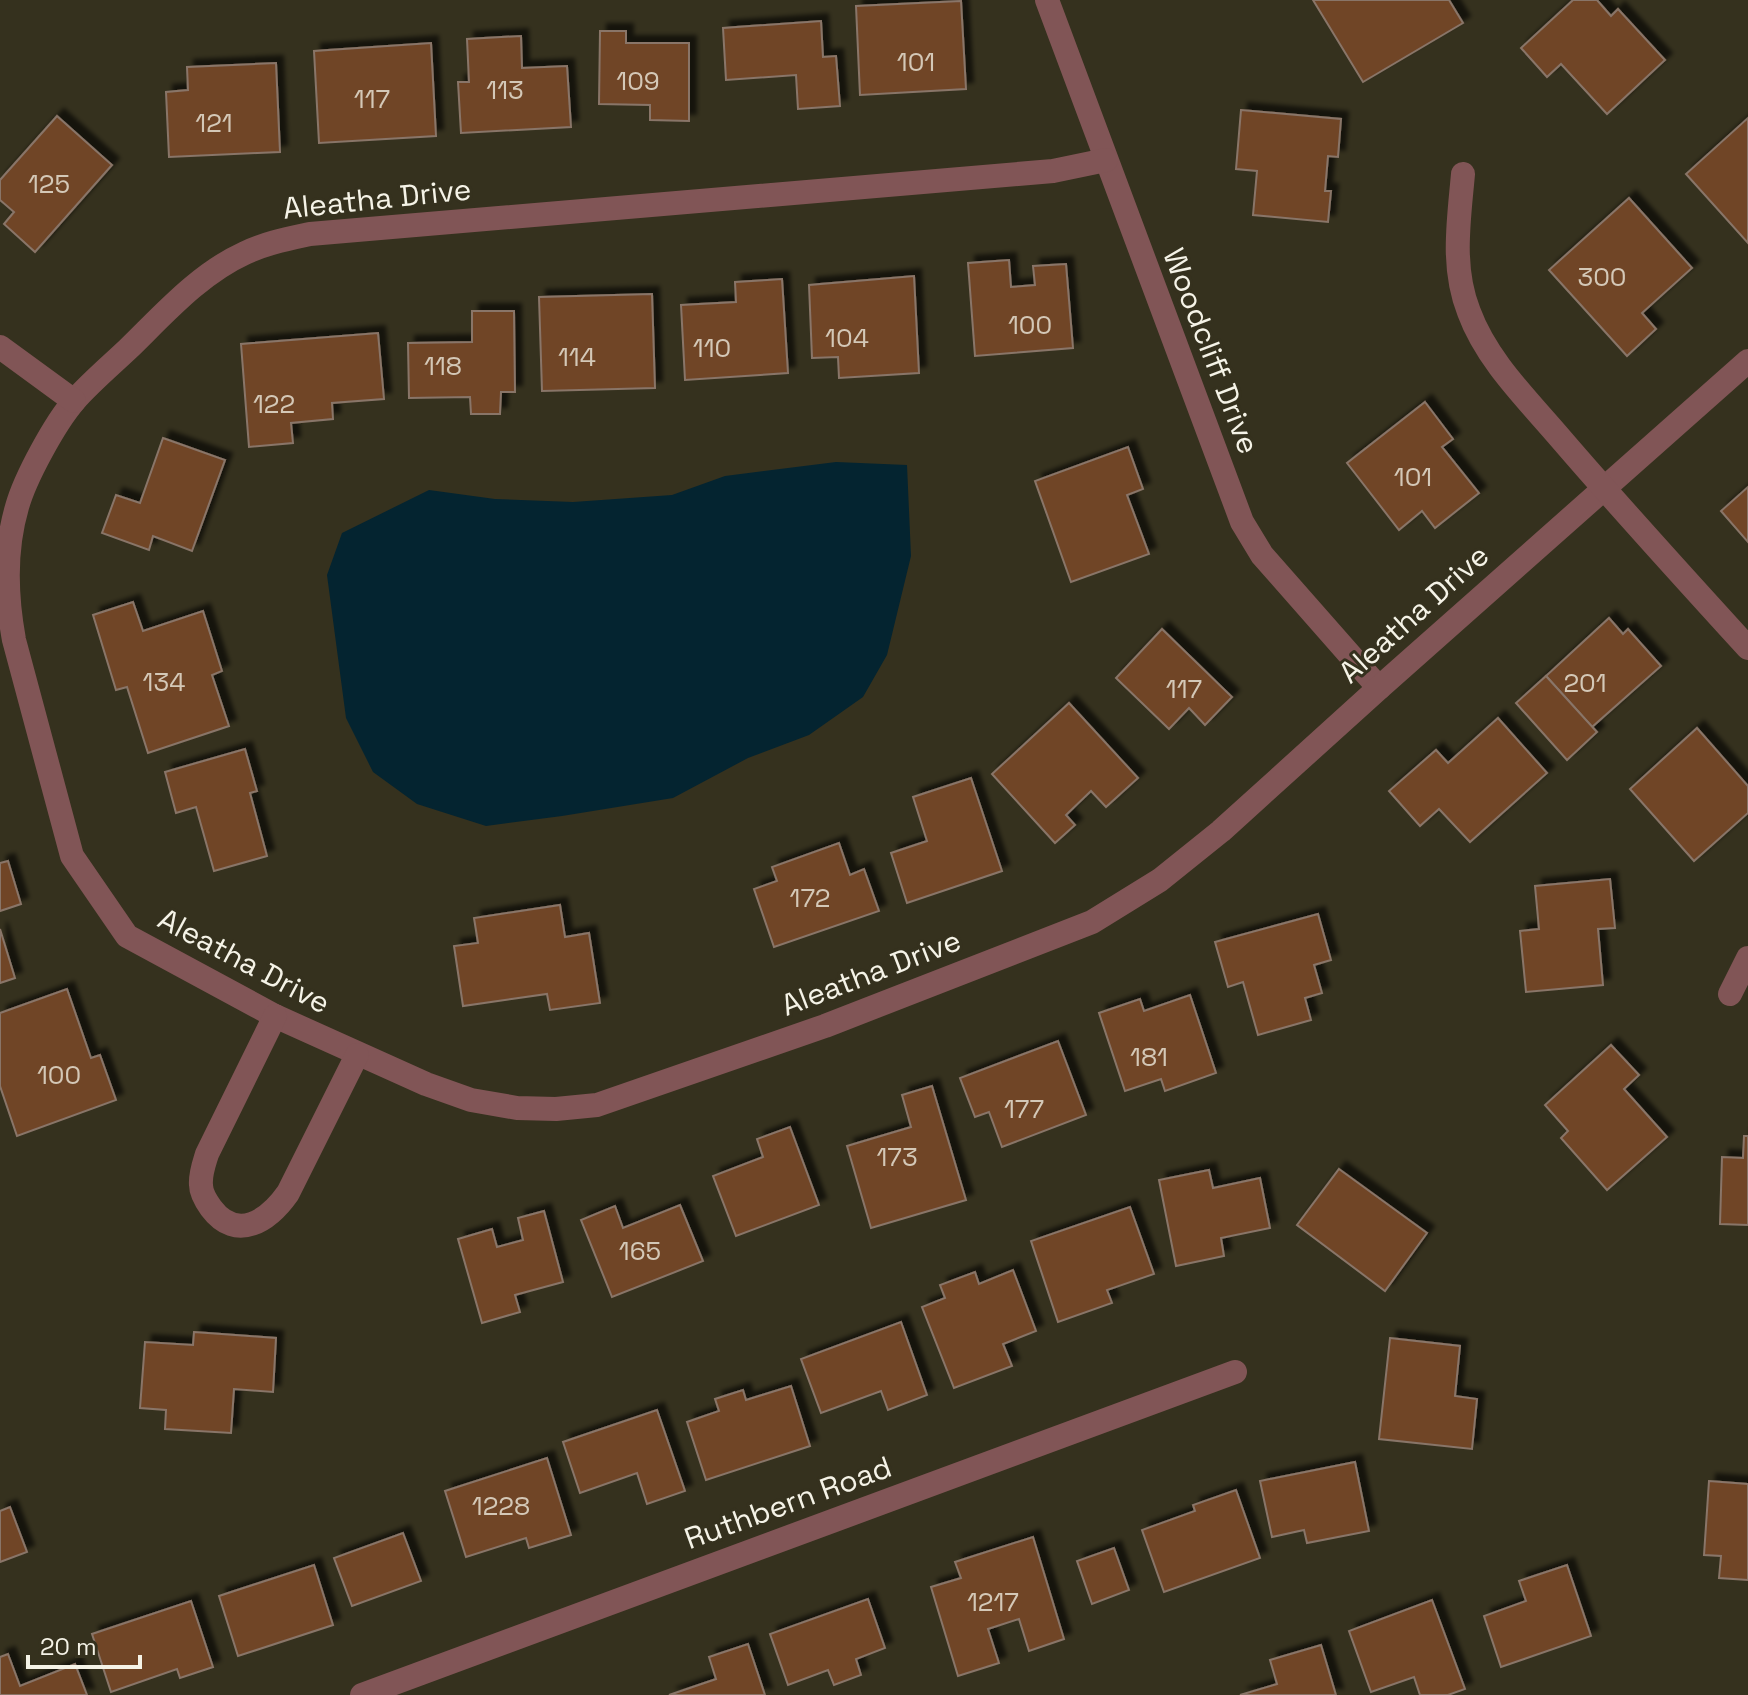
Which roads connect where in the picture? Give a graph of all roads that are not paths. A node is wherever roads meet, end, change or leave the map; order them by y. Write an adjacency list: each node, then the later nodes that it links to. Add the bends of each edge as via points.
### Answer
1 (1047, 0): 2 (street, Woodcliff Drive)
2 (1106, 160): 6 (street, Aleatha Drive, via 1053,171 276,241 212,272); 9 (street, Woodcliff Drive, via 1242,522 1262,555)
3 (1463, 174): 7 (street, via 1457,239 1468,312 1490,352)
4 (0, 347): 6 (street)
5 (1748, 361): 7 (street, Aleatha Drive)
6 (74, 401): 12 (street, Aleatha Drive, via 26,481 7,570 14,640 72,856 127,936)
7 (1603, 489): 8 (street); 9 (street, Aleatha Drive)
8 (1748, 648)
9 (1379, 688): 13 (street, Aleatha Drive, via 1221,831 1160,880 1092,922 825,1026 597,1105 556,1109 471,1100)
10 (1748, 958): 11 (street)
11 (1730, 994)
12 (275, 1016): 13 (street, Aleatha Drive); 13 (street, via 202,1173 206,1201 224,1221 248,1225 275,1211)
13 (357, 1055)
14 (1235, 1372): 15 (street, Ruthbern Road)
15 (362, 1695)

